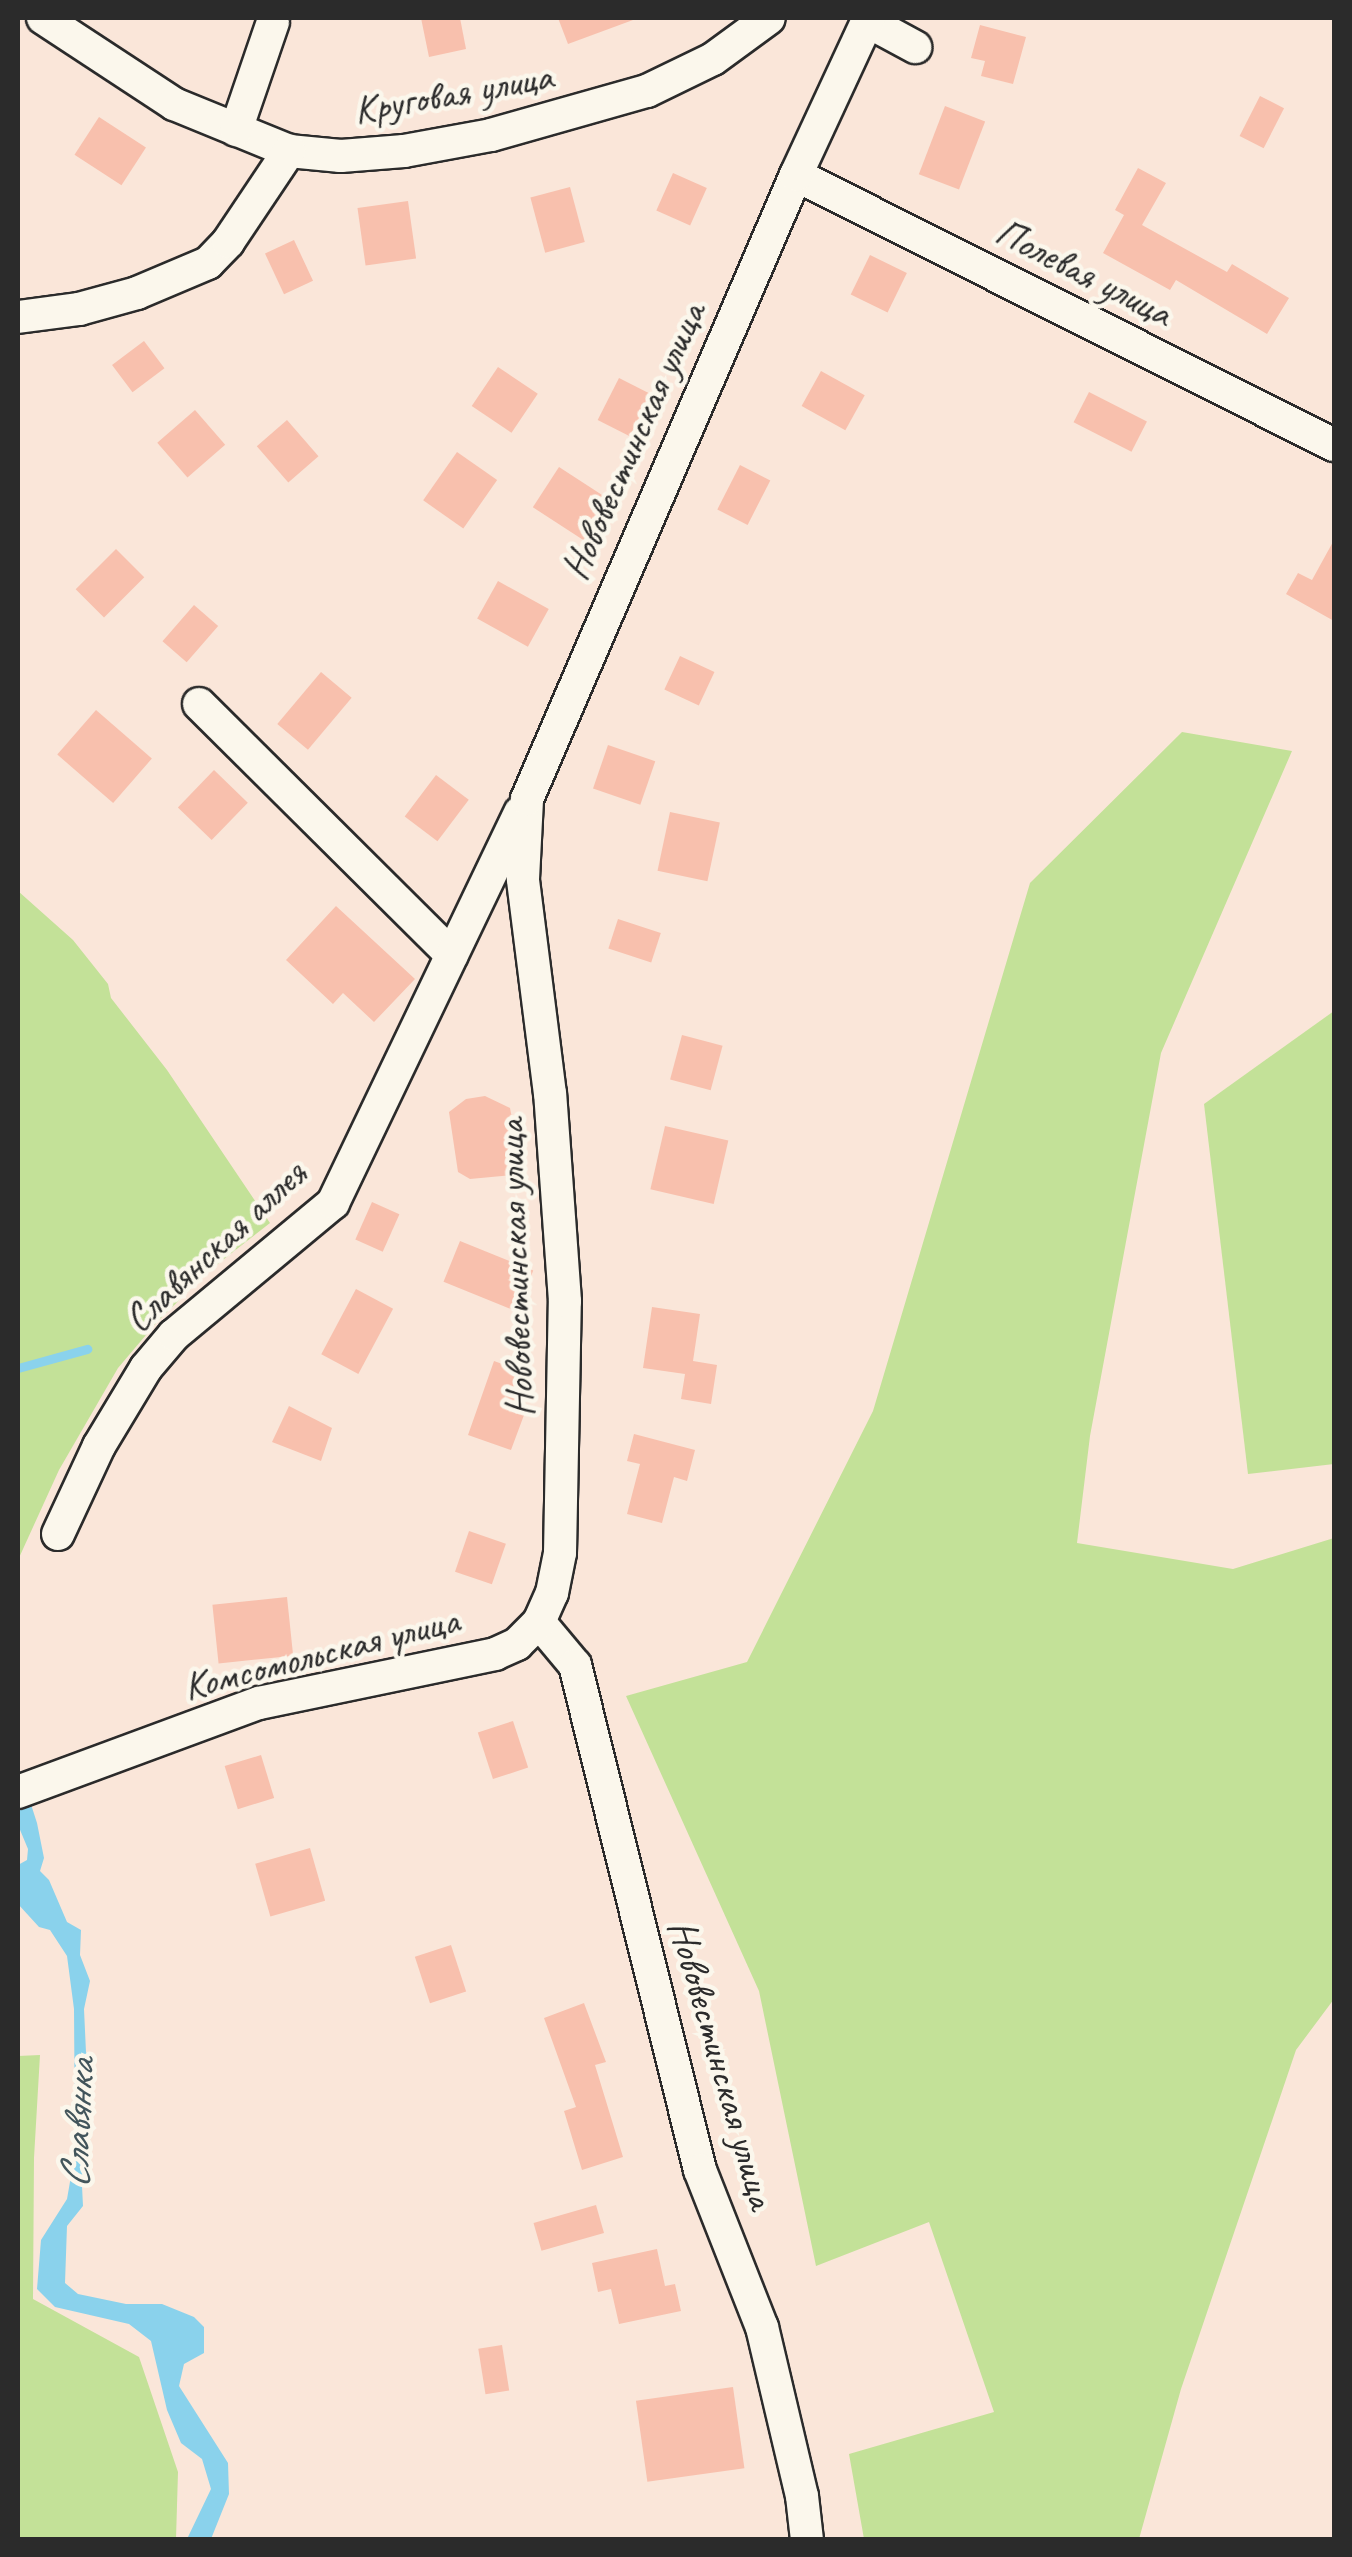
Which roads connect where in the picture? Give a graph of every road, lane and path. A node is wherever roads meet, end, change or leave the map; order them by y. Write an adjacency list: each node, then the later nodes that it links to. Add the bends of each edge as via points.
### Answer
1 (43, 18): 6 (street, Круговая улица, via 158,95)
2 (769, 18): 7 (street, Круговая улица, via 647,92 573,115 404,151)
3 (868, 19): 5 (street); 8 (street, Нововестинская улица)
4 (273, 22): 6 (street)
5 (915, 47)
6 (236, 130): 7 (street, Круговая улица)
7 (289, 151): 9 (street, via 208,264 137,294)
8 (796, 175): 10 (street, Полевая улица); 12 (street, Нововестинская улица)
9 (18, 317)
10 (1334, 445)
11 (198, 704): 13 (street)
12 (527, 799): 13 (street, Славянская аллея); 15 (street, Нововестинская улица, via 523,879 550,1094 564,1301 560,1553)
13 (452, 955): 14 (street, Славянская аллея, via 333,1202 211,1299 164,1346 98,1446)
14 (58, 1534)
15 (539, 1622): 16 (street, Комсомольская улица, via 495,1654 260,1703); 17 (street, Нововестинская улица, via 575,1665 700,2170 762,2327)
16 (18, 1792)
17 (807, 2540)

